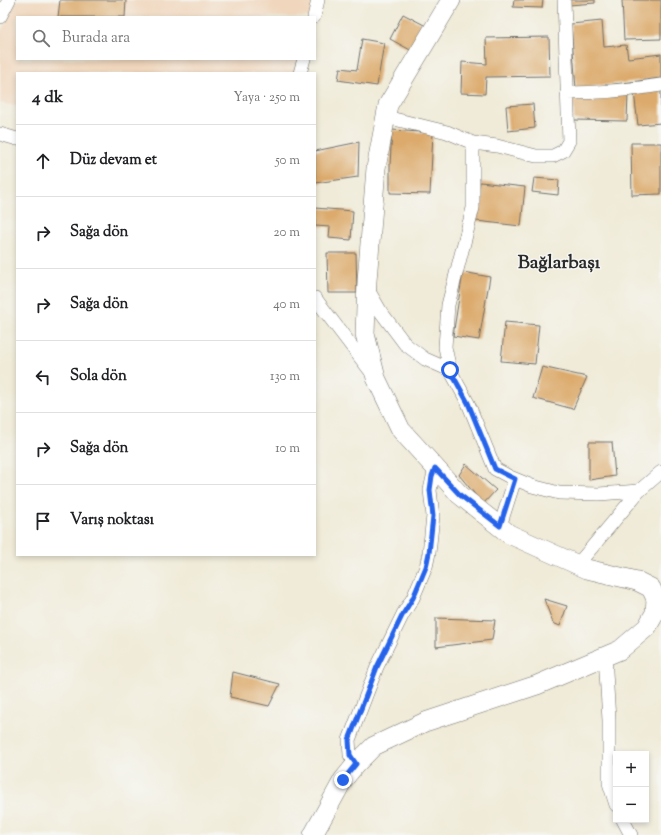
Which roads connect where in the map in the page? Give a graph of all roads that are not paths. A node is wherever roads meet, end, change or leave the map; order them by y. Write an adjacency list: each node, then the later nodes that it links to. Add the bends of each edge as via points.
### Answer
1 (9, 0): 6 (street)
2 (318, 0): 5 (street)
3 (451, 0): 11 (street, via 388,105)
4 (564, 0): 10 (street)
5 (314, 16)
6 (0, 17)
7 (304, 60): 8 (street)
8 (300, 72)
9 (661, 85): 10 (street, via 625,91)
10 (567, 93): 14 (street, via 569,140 563,151 558,154 536,156)
11 (386, 117): 14 (street, via 447,132); 15 (street, via 376,168)
12 (0, 134): 13 (street)
13 (16, 139)
14 (473, 143): 17 (street, via 473,208 448,305 445,347)
15 (366, 286): 17 (street, via 380,312 405,344 425,359); 18 (street, via 365,334)
16 (316, 299): 18 (street)
17 (450, 370): 21 (street, via 468,403 495,469)
18 (376, 378): 19 (street, via 401,430)
19 (435, 468): 23 (street, via 460,495); 27 (street, via 430,490 433,516 426,567 377,667 349,740 350,755)
20 (661, 472): 22 (street)
21 (515, 479): 22 (street, via 559,493 600,494); 23 (street)
22 (640, 491): 24 (street)
23 (500, 526): 24 (street, via 509,534)
24 (578, 564): 25 (street, via 637,581 651,588 656,599)
25 (654, 622): 26 (street, via 620,650)
26 (605, 656): 27 (street, via 537,685 425,722 374,746); 28 (street, via 608,782)
27 (356, 764): 30 (street, via 343,780)
28 (613, 796)
29 (625, 823): 31 (street)
30 (313, 835)
31 (631, 835)

